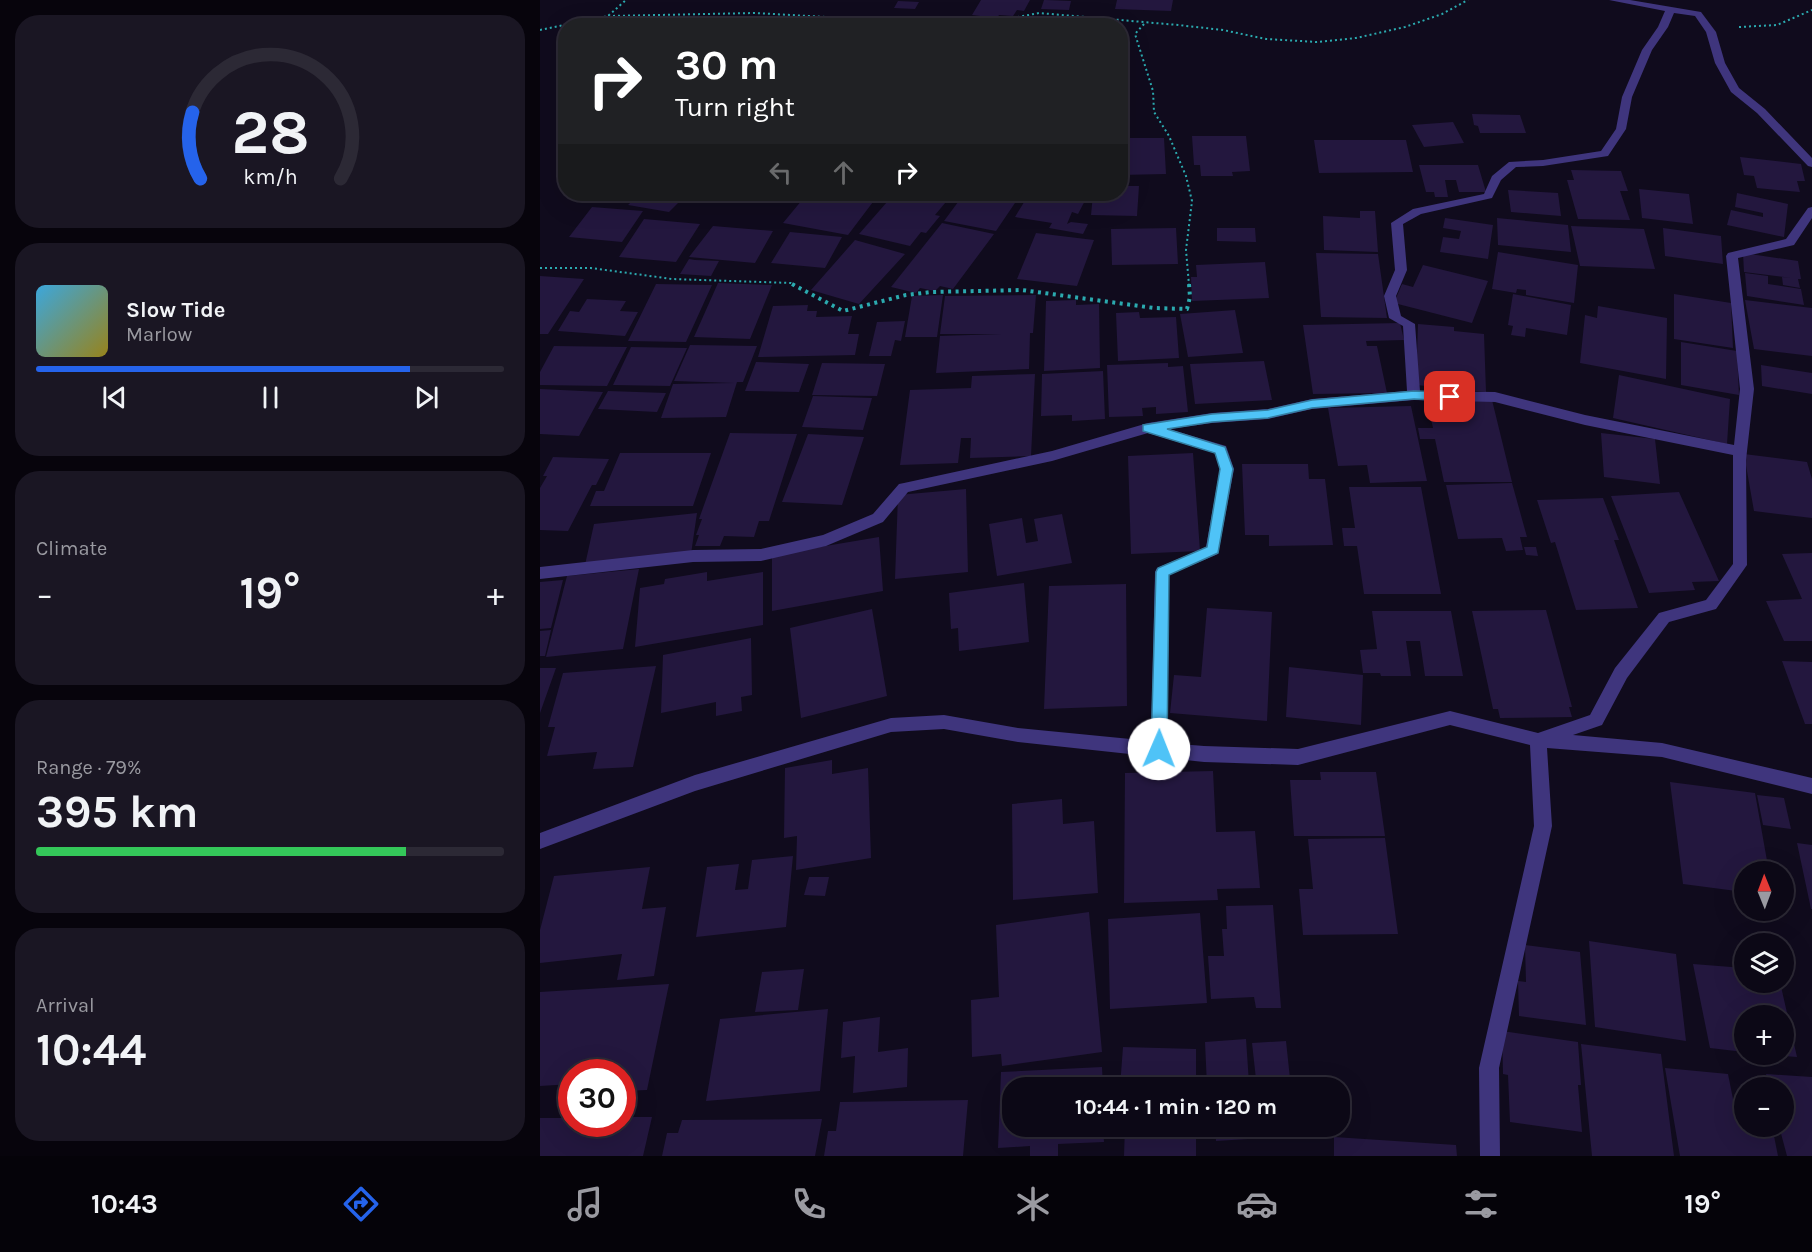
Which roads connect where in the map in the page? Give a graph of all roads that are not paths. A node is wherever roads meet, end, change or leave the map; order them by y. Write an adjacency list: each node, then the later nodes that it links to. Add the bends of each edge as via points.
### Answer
1 (1614, 0): 2 (street)
2 (1670, 10): 3 (street, via 1698,14 1711,32 1720,63 1735,90); 5 (street, via 1647,50 1627,97 1621,129 1605,154 1513,164 1496,178 1488,196 1417,211 1397,223 1401,270 1389,296 1395,318 1408,324)
3 (1812, 164)
4 (1812, 210): 7 (street, via 1790,242 1731,256 1747,390)
5 (1414, 395): 6 (street, via 1312,404 1268,414); 7 (street, via 1495,397 1585,420)
6 (1148, 428): 8 (street, via 1052,456 904,488 878,518 826,540 761,555 693,556); 10 (street, via 1221,450 1227,469 1213,550 1162,572)
7 (1740, 451): 9 (street, via 1740,566 1711,605 1664,617 1621,673 1596,720)
8 (540, 573)
9 (1538, 740): 10 (street, via 1450,718 1298,757); 11 (street, via 1662,750); 13 (street, via 1542,826 1489,1068)
10 (1159, 749): 12 (street, via 1018,735 944,722 891,725 695,783)
11 (1812, 786)
12 (540, 841)
13 (1490, 1156)

